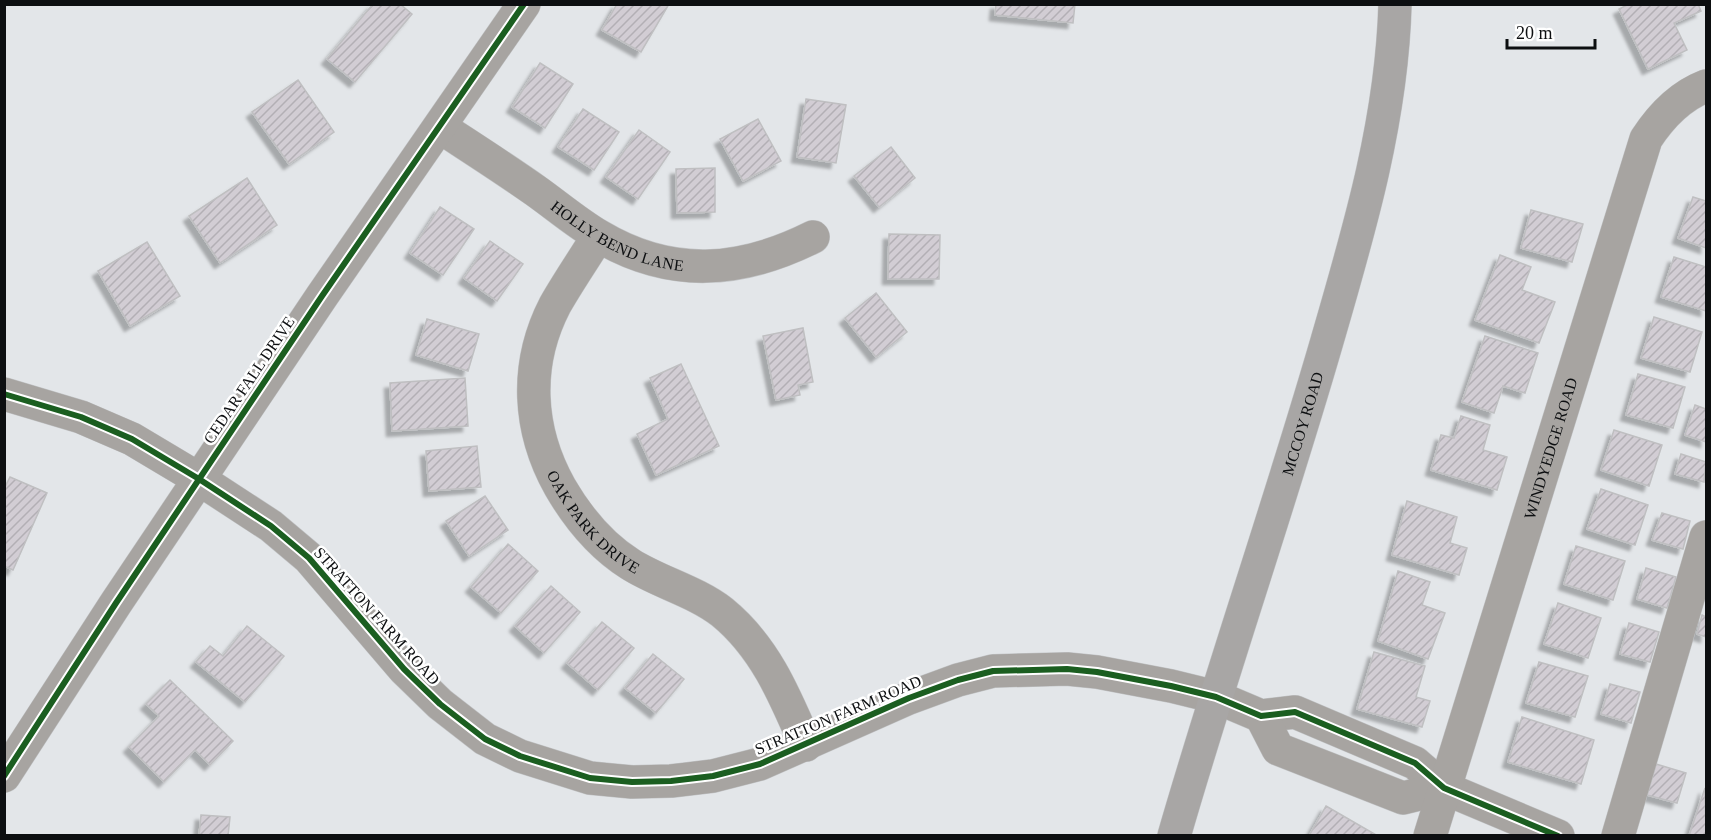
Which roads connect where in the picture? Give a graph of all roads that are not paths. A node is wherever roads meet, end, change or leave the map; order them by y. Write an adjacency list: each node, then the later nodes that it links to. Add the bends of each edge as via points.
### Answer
1 (524, 4): 4 (street, CEDAR FALL DRIVE)
2 (1395, 4): 10 (main road, MCCOY ROAD, via 1388,95 1356,243)
3 (1707, 86): 13 (street, WINDYEDGE ROAD, via 1672,107 1646,139)
4 (441, 127): 5 (street, HOLLY BEND LANE); 8 (street, CEDAR FALL DRIVE)
5 (598, 236): 6 (street, HOLLY BEND LANE, via 630,252 690,268 723,267 767,256); 11 (street, OAK PARK DRIVE, via 555,307 534,377 532,399 551,470 574,512 599,539 629,563 721,612 742,632 782,689)
6 (813, 237)
7 (4, 394): 8 (street, STRATTON FARM ROAD, via 81,417 132,439)
8 (200, 479): 11 (street, STRATTON FARM ROAD, via 271,526 309,558 404,669 440,704 485,739 520,756 590,778 671,781 760,764); 12 (street, CEDAR FALL DRIVE)
9 (1707, 537): 17 (street)
10 (1216, 698): 11 (street, STRATTON FARM ROAD, via 1097,672 1031,668 993,671 909,698); 13 (street, STRATTON FARM ROAD, via 1261,716 1278,748 1403,798); 14 (main road, MCCOY ROAD)
11 (806, 745)
12 (4, 776)
13 (1444, 788): 15 (street, WINDYEDGE ROAD); 16 (street)
14 (1174, 836)
15 (1430, 836)
16 (1558, 836)
17 (1618, 836)

